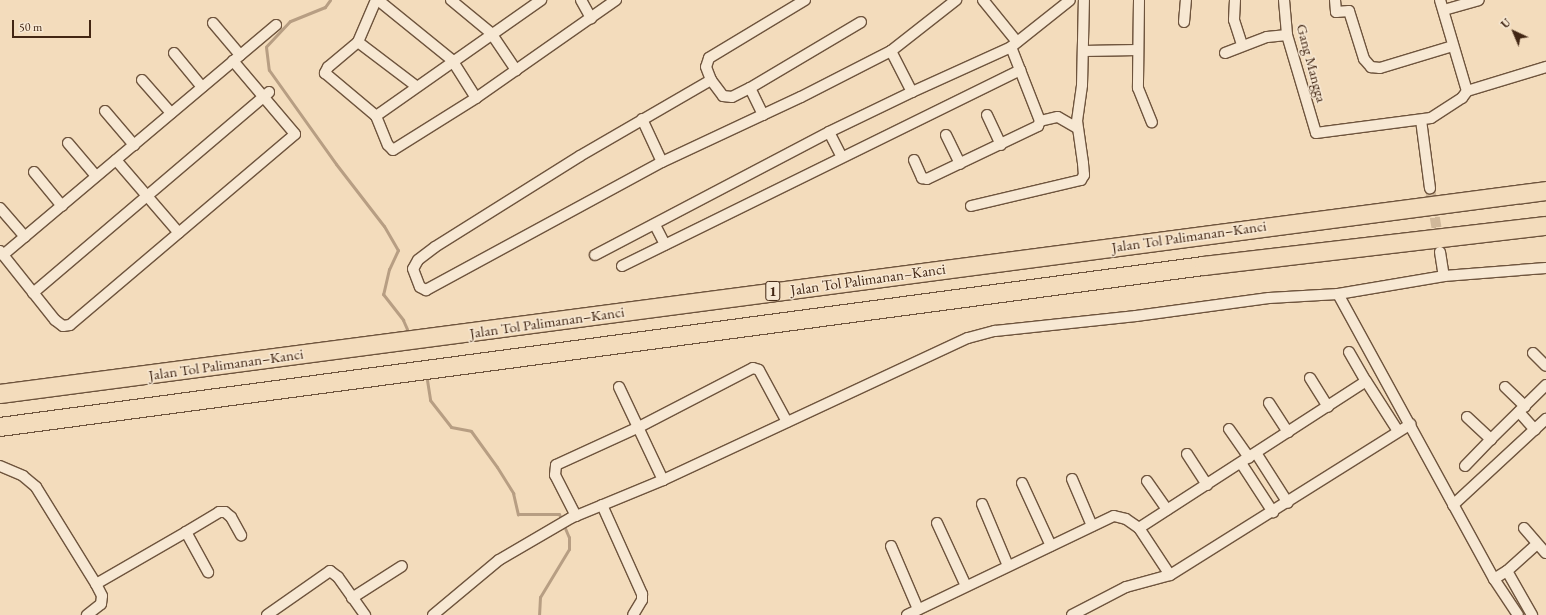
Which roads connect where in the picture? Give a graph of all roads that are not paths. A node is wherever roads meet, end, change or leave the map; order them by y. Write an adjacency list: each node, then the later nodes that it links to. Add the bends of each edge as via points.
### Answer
1 (377, 0): 26 (street); 36 (street)
2 (451, 0): 24 (street)
3 (541, 0): 24 (street)
4 (581, 0): 19 (street)
5 (616, 0): 19 (street)
6 (805, 0): 41 (street, via 709,58 706,67)
7 (956, 0): 31 (street)
8 (983, 0): 27 (street)
9 (1070, 0): 27 (street)
10 (1084, 0): 32 (street)
11 (1139, 0): 30 (street)
12 (1186, 0): 21 (street)
13 (1234, 0): 28 (street, via 1234,20)
14 (1284, 0): 25 (street, Gang Mangga)
15 (1334, 0): 29 (street, via 1336,12 1349,11 1364,59 1371,67 1380,68)
16 (1440, 0): 18 (street)
17 (1479, 0): 18 (street)
18 (1444, 10): 29 (street)
19 (591, 18): 38 (street)
20 (861, 22): 44 (street)
21 (1184, 22)
22 (212, 23): 35 (street)
23 (276, 25): 35 (street)
24 (491, 33): 36 (street); 38 (street)
25 (1287, 35): 28 (street, via 1267,37); 55 (street, Gang Mangga, via 1316,133)
26 (358, 42): 42 (street); 53 (street, via 328,67 325,73)
27 (1014, 45): 39 (street); 46 (street)
28 (1242, 45): 33 (street)
29 (1453, 46): 45 (street)
30 (1138, 50): 32 (street); 57 (street, via 1138,88)
31 (891, 51): 46 (street); 51 (street)
32 (1083, 51): 58 (street)
33 (1225, 53)
34 (174, 54): 43 (street)
35 (237, 58): 43 (street); 47 (street)
36 (452, 60): 42 (street); 48 (street)
37 (1546, 67): 45 (street)
38 (516, 70): 48 (street)
39 (1020, 70): 56 (street); 64 (street)
40 (142, 80): 50 (street)
41 (711, 80): 44 (street, via 727,98); 54 (street)
42 (416, 86): 53 (street)
43 (202, 87): 50 (street)
44 (750, 88): 51 (street)
45 (1467, 91): 55 (street, via 1438,114)
46 (912, 92): 59 (street)
47 (267, 94): 73 (street); 79 (street, via 295,134)
48 (476, 98): 53 (street, via 393,150 388,145)
49 (105, 111): 63 (street)
50 (171, 114): 63 (street)
51 (764, 115): 67 (street)
52 (987, 115): 62 (street)
53 (376, 116)
54 (642, 119): 67 (street); 67 (street, via 435,247 418,260 413,269 414,277 420,287 426,290)
55 (1420, 120): 71 (street)
56 (1040, 121): 58 (street, via 1058,117); 62 (street, via 1035,128)
57 (1152, 122)
58 (1077, 128): 75 (street, via 1084,174 1078,182 1017,193)
59 (829, 132): 64 (street); 77 (street)
60 (946, 135): 68 (street)
61 (68, 143): 70 (street)
62 (1001, 144): 68 (street)
63 (134, 145): 65 (street)
64 (840, 156): 81 (street)
65 (116, 160): 70 (street); 73 (street)
66 (914, 160): 68 (street, via 924,179)
67 (662, 162)
68 (960, 164)
69 (34, 172): 74 (street)
70 (96, 176): 74 (street)
71 (1430, 188)
72 (1546, 191): 98 (highway, Jalan Tol Palimanan–Kanci / 1)
73 (147, 196): 79 (street); 88 (street)
74 (62, 206): 80 (street)
75 (971, 206)
76 (0, 208): 80 (street)
77 (655, 225): 81 (street); 84 (street)
78 (1546, 226): 107 (highway, Jalan Tol Palimanan–Kanci / 1, via 1204,266)
79 (179, 233): 88 (street, via 70,325 59,324)
80 (25, 237): 83 (street)
81 (665, 245): 85 (street)
82 (1440, 252): 87 (street)
83 (2, 253): 88 (street)
84 (595, 255)
85 (622, 266)
86 (1546, 268): 87 (street)
87 (1444, 276): 89 (street)
88 (32, 293)
89 (1338, 294): 104 (street, via 1269,298 995,331 968,338); 105 (street)
90 (1348, 352): 94 (street)
91 (1533, 353): 92 (street)
92 (1546, 366)
93 (1310, 378): 100 (street)
94 (1366, 382): 100 (street); 110 (street)
95 (1546, 385): 101 (street)
96 (1505, 386): 101 (street)
97 (619, 387): 106 (street)
98 (0, 394)
99 (1269, 403): 111 (street)
100 (1328, 407): 111 (street)
101 (1522, 409): 109 (street); 112 (street)
102 (1467, 417): 112 (street)
103 (1546, 419): 109 (street)
104 (787, 422): 106 (street, via 756,368); 118 (street)
105 (1411, 424): 110 (street); 125 (street)
106 (639, 427): 118 (street); 128 (street, via 556,464 555,475)
107 (0, 428)
108 (1229, 429): 114 (street)
109 (1535, 430): 125 (street)
110 (1398, 431): 122 (street)
111 (1288, 432): 114 (street)
112 (1491, 439): 116 (street)
113 (1187, 454): 121 (street)
114 (1249, 458): 121 (street); 122 (street); 127 (street)
115 (0, 466): 145 (street, via 23,476 36,487)
116 (1465, 466)
117 (1072, 479): 130 (street)
118 (663, 480): 124 (street)
119 (1147, 481): 126 (street)
120 (1022, 483): 137 (street)
121 (1207, 485): 126 (street)
122 (1288, 502): 127 (street)
123 (982, 504): 140 (street)
124 (602, 505): 128 (street); 153 (street, via 642,594)
125 (1453, 505): 144 (street)
126 (1167, 510): 131 (street)
127 (1273, 512): 143 (street)
128 (573, 517): 152 (street, via 499,560)
129 (937, 523): 146 (street)
130 (1092, 526): 131 (street, via 1120,516); 137 (street)
131 (1139, 528): 143 (street)
132 (1524, 528): 135 (street)
133 (186, 532): 134 (street, via 219,512 225,512); 142 (street); 145 (street)
134 (242, 535)
135 (1537, 544): 138 (street); 141 (street)
136 (891, 546): 148 (street)
137 (1051, 546): 140 (street)
138 (1546, 553)
139 (402, 566): 147 (street)
140 (1008, 566): 146 (street)
141 (1507, 571): 144 (street); 157 (street)
142 (208, 572)
143 (1170, 575): 155 (street, via 1126,587)
144 (1494, 579): 156 (street)
145 (96, 584): 149 (street, via 102,596 101,604)
146 (966, 586): 148 (street)
147 (352, 598): 150 (street, via 338,577 330,571); 151 (street)
148 (918, 609): 154 (street)
149 (87, 615)
150 (267, 615)
151 (365, 615)
152 (433, 615)
153 (633, 615)
154 (907, 615)
155 (1072, 615)
156 (1518, 615)
157 (1532, 615)

